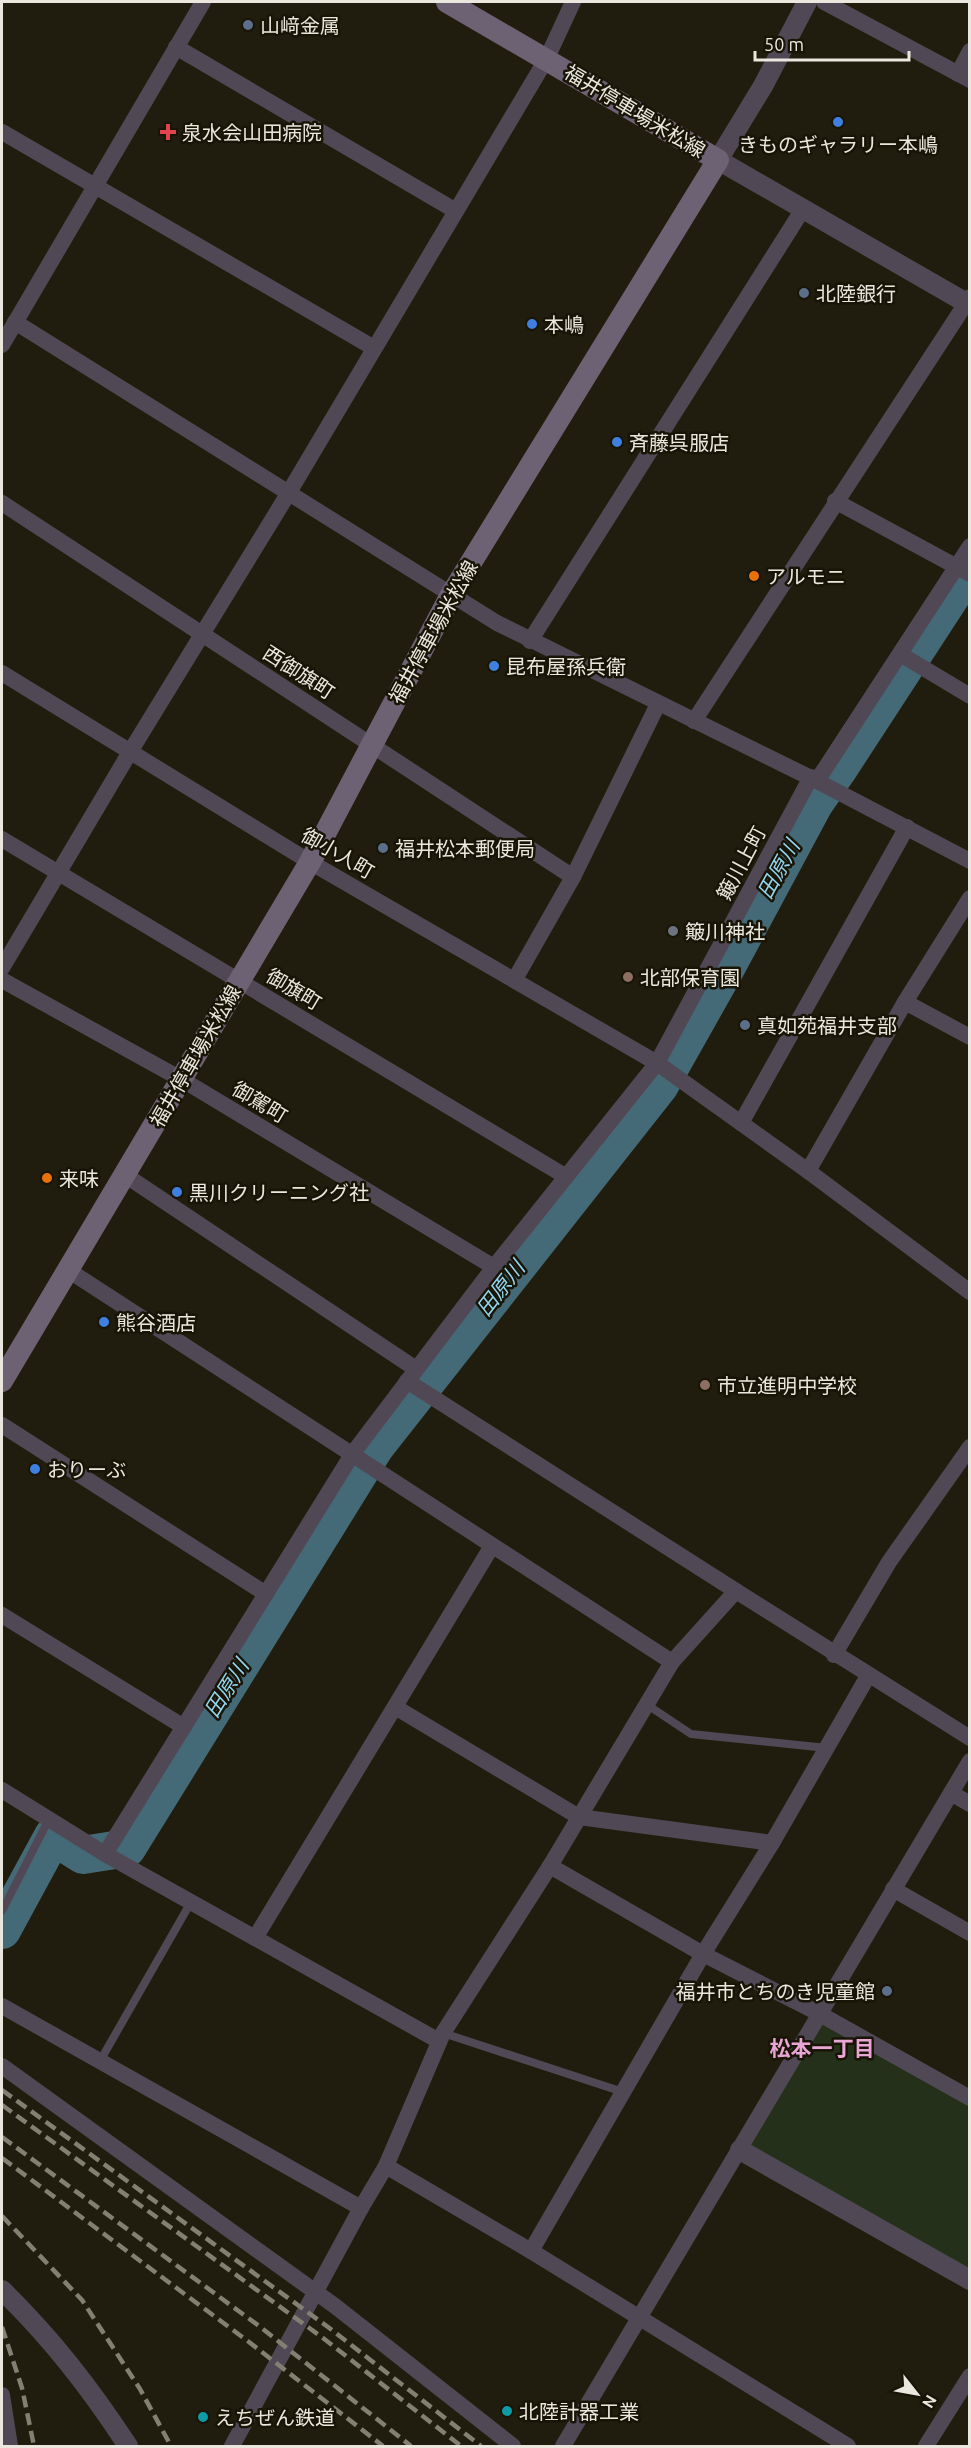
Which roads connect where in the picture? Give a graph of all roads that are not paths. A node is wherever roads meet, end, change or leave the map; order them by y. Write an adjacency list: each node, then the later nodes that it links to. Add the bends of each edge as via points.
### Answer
1 (202, 2): 6 (street)
2 (447, 2): 8 (main road, 福井停車場米松線)
3 (573, 2): 8 (street)
4 (807, 2): 11 (street)
5 (824, 2): 9 (street)
6 (176, 47): 12 (street); 14 (street)
7 (969, 51): 9 (street)
8 (547, 58): 11 (main road, 福井停車場米松線); 14 (street)
9 (964, 77)
10 (2, 132): 12 (street)
11 (718, 160): 13 (street); 24 (main road, 福井停車場米松線)
12 (95, 185): 16 (street); 18 (street)
13 (803, 209): 15 (street); 26 (street)
14 (456, 211): 18 (street)
15 (968, 301): 20 (street)
16 (15, 322): 17 (street); 19 (street)
17 (2, 345)
18 (374, 348): 19 (street)
19 (288, 494): 24 (street); 25 (street)
20 (835, 501): 23 (street); 31 (street)
21 (2, 503): 25 (street, 西御旗町)
22 (969, 546): 23 (street, 簸川上町)
23 (963, 571): 27 (street, 簸川上町)
24 (451, 595): 26 (street); 32 (main road, 福井停車場米松線)
25 (202, 634): 32 (street, 西御旗町); 33 (street)
26 (530, 641): 30 (street)
27 (900, 654): 29 (street); 34 (street, 簸川上町)
28 (2, 673): 33 (street, 御小人町)
29 (969, 696)
30 (658, 704): 31 (street); 40 (street)
31 (694, 721): 34 (street)
32 (372, 745): 38 (main road, 福井停車場米松線); 40 (street, 西御旗町)
33 (130, 752): 38 (street, 御小人町); 39 (street)
34 (814, 779): 35 (street); 48 (street, 簸川上町)
35 (908, 827): 37 (street); 50 (street)
36 (2, 839): 39 (street, 御旗町)
37 (969, 861)
38 (310, 862): 43 (street, 御小人町); 45 (main road, 福井停車場米松線)
39 (58, 873): 42 (street); 45 (street, 御旗町)
40 (573, 877): 43 (street)
41 (969, 898): 46 (street)
42 (2, 968)
43 (515, 979): 48 (street, 御小人町)
44 (2, 980): 49 (street, 御駕町)
45 (239, 981): 49 (main road, 福井停車場米松線); 53 (street, 御旗町)
46 (905, 1002): 47 (street); 51 (street)
47 (969, 1037)
48 (657, 1063): 50 (street, 御小人町); 53 (street, 簸川上町)
49 (181, 1079): 52 (main road, 福井停車場米松線); 54 (street, 御駕町)
50 (741, 1123): 51 (street, 御小人町)
51 (808, 1171): 56 (street, 御小人町)
52 (125, 1175): 55 (main road, 福井停車場米松線); 57 (street)
53 (565, 1176): 54 (street, 簸川上町)
54 (494, 1267): 57 (street, 簸川上町)
55 (68, 1270): 58 (main road, 福井停車場米松線); 61 (street)
56 (969, 1292)
57 (412, 1375): 61 (street, 簸川上町); 63 (street)
58 (2, 1381)
59 (2, 1425): 64 (street)
60 (969, 1447): 66 (street, via 889,1562)
61 (353, 1453): 62 (street); 64 (street, 簸川上町)
62 (492, 1546): 67 (street); 70 (street)
63 (736, 1591): 66 (street); 67 (street)
64 (266, 1594): 71 (street, 簸川上町)
65 (2, 1615): 71 (street)
66 (834, 1655): 68 (street)
67 (672, 1662): 69 (street)
68 (868, 1676): 72 (street); 73 (street)
69 (646, 1704): 73 (lane, via 691,1734); 78 (street)
70 (395, 1707): 78 (street); 87 (street)
71 (184, 1727): 81 (street, 簸川上町)
72 (969, 1738)
73 (828, 1749): 80 (street)
74 (969, 1761): 76 (street)
75 (2, 1790): 79 (street)
76 (951, 1792): 77 (street); 83 (street)
77 (969, 1804)
78 (579, 1817): 80 (street); 82 (street)
79 (49, 1819): 81 (street); 85 (lane)
80 (772, 1844): 88 (street)
81 (105, 1854): 84 (street)
82 (550, 1866): 88 (street); 91 (street)
83 (893, 1889): 86 (street); 90 (street)
84 (191, 1902): 87 (street); 92 (lane)
85 (2, 1911)
86 (969, 1933)
87 (255, 1938): 91 (street)
88 (703, 1953): 90 (street); 94 (street)
89 (2, 2006): 92 (street)
90 (818, 2013): 95 (street); 96 (street)
91 (441, 2037): 94 (lane); 97 (street)
92 (100, 2061): 98 (street)
93 (2, 2066): 102 (street)
94 (623, 2092): 99 (street)
95 (969, 2098)
96 (740, 2150): 100 (street); 103 (street)
97 (386, 2166): 98 (street); 99 (street)
98 (361, 2208): 102 (street)
99 (531, 2251): 103 (street)
100 (969, 2280)
101 (2, 2290): 107 (street, via 75,2368)
102 (315, 2292): 108 (street); 109 (street)
103 (639, 2319): 110 (street); 111 (street)
104 (969, 2376): 112 (street)
105 (2, 2395): 106 (street)
106 (10, 2446)
107 (128, 2446)
108 (232, 2446)
109 (513, 2446)
110 (563, 2446)
111 (848, 2446)
112 (926, 2446)

